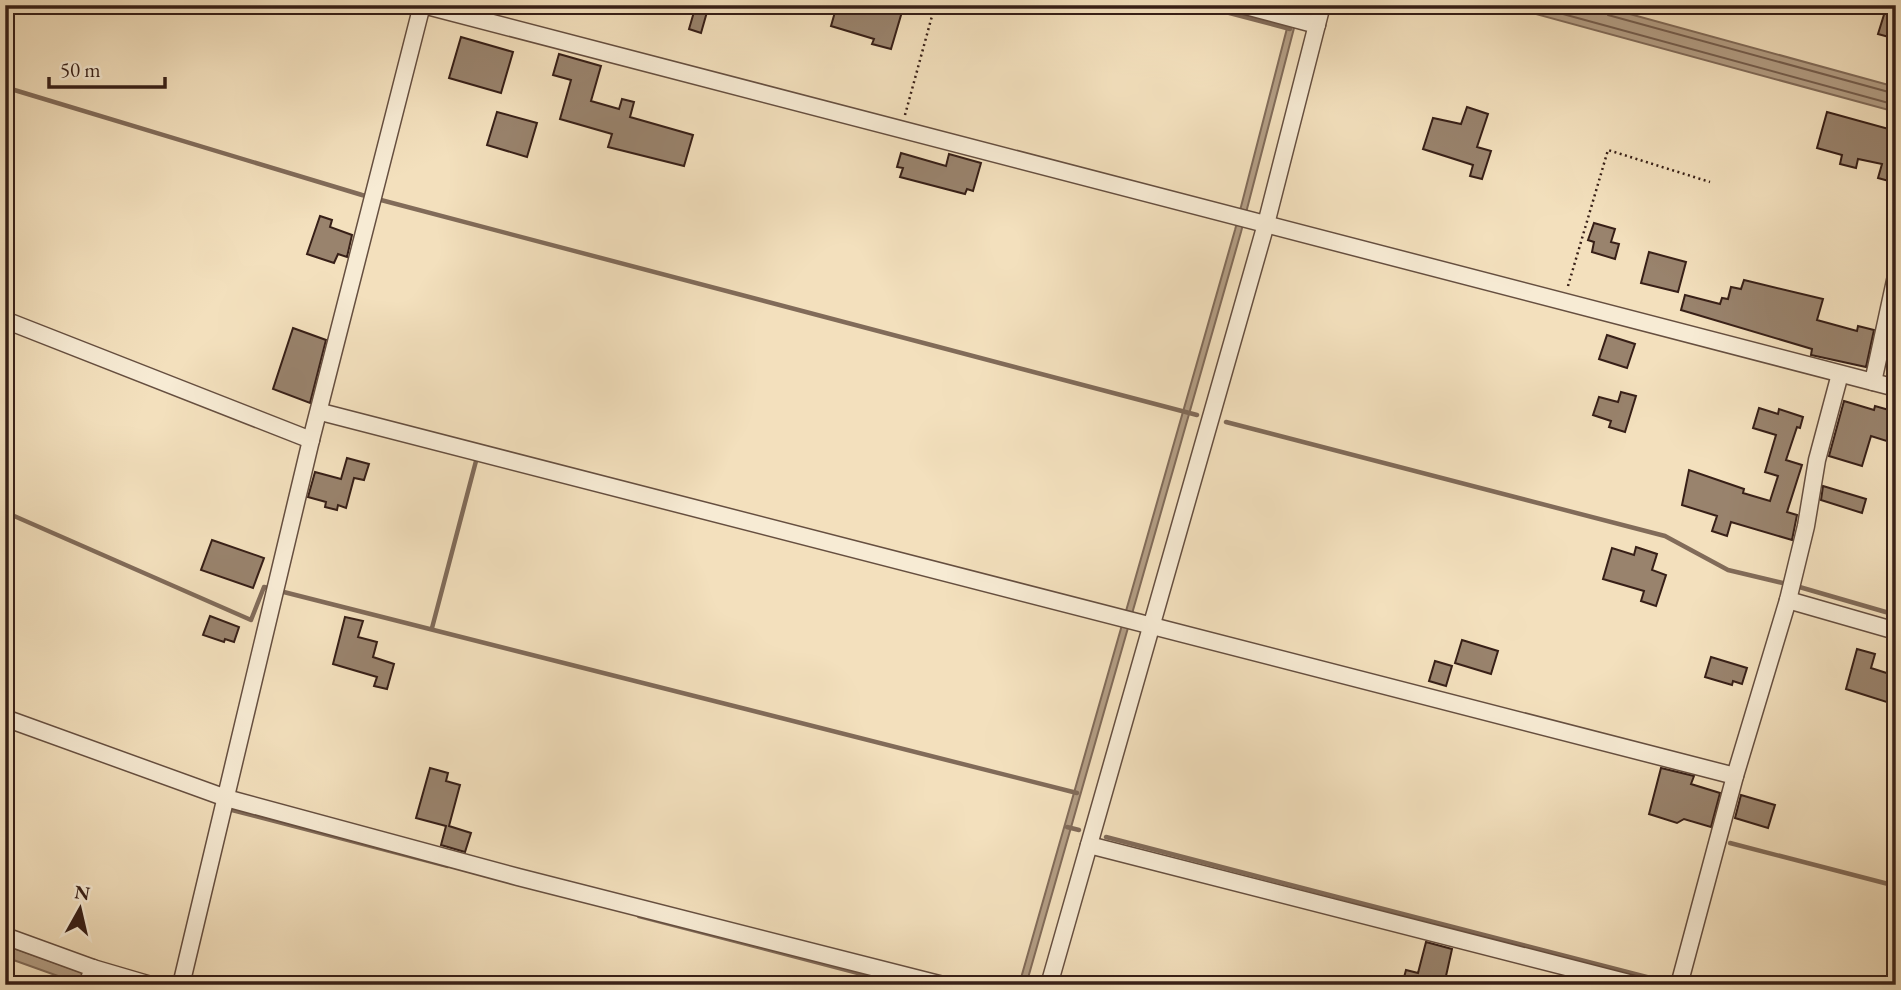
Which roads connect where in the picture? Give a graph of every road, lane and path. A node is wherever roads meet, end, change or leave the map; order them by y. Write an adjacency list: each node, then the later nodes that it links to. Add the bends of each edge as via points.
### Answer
1 (422, 5): 6 (street); 15 (street)
2 (935, 5): 6 (path)
3 (1242, 5): 5 (street)
4 (1322, 5): 5 (street)
5 (1317, 25): 8 (street)
6 (901, 129): 8 (street)
7 (1710, 182): 10 (path, via 1608,150)
8 (1266, 224): 10 (street); 18 (street)
9 (1896, 276): 13 (street)
10 (1563, 302): 12 (street)
11 (5, 320): 16 (street)
12 (1840, 374): 13 (street); 17 (street)
13 (1873, 382): 14 (street)
14 (1896, 388)
15 (321, 412): 16 (street); 18 (street)
16 (312, 440): 22 (street)
17 (1790, 590): 19 (street); 21 (street)
18 (1152, 626): 21 (street); 23 (street)
19 (1896, 631)
20 (5, 718): 22 (street)
21 (1735, 776): 31 (street)
22 (226, 798): 27 (street); 28 (street)
23 (1089, 845): 29 (street); 30 (street)
24 (5, 936): 25 (street)
25 (90, 975): 26 (street)
26 (151, 985)
27 (181, 985)
28 (943, 985)
29 (1049, 985)
30 (1637, 985)
31 (1679, 985)

